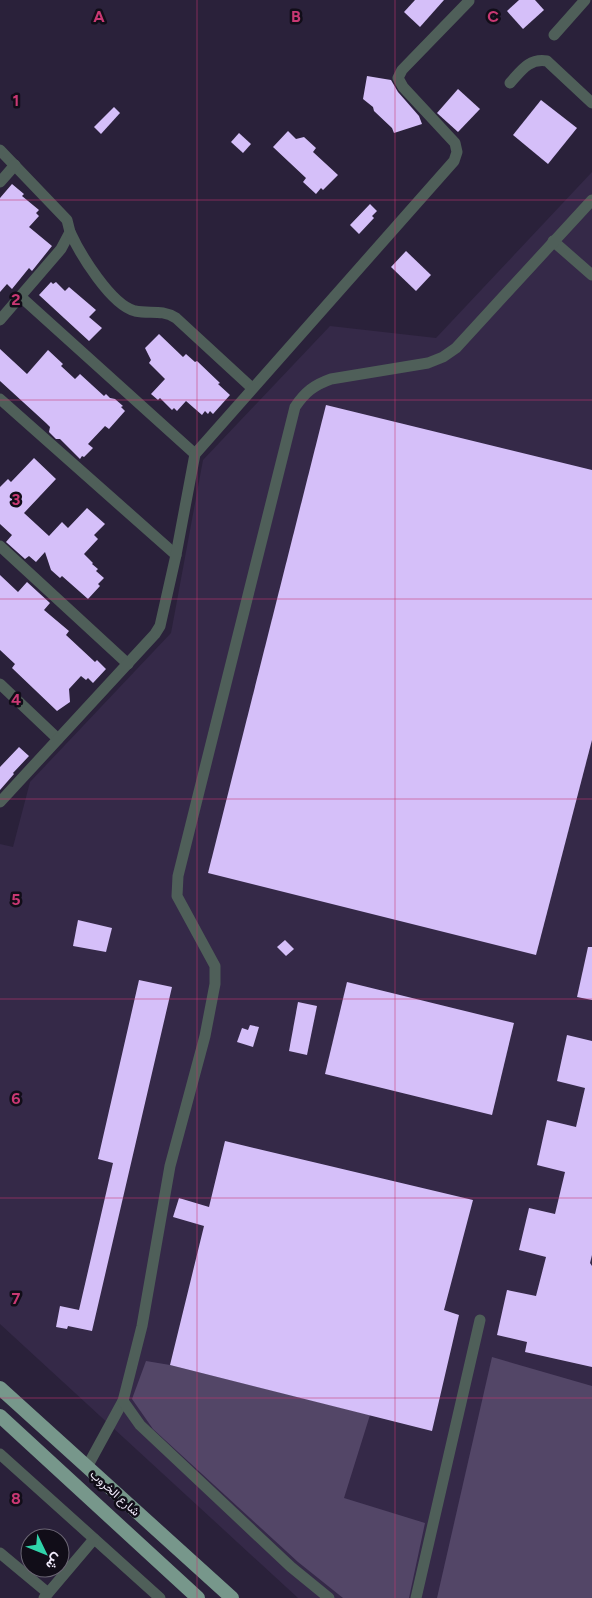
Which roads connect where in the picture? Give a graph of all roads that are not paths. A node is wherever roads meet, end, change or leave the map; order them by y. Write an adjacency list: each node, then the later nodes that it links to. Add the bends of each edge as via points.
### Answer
1 (568, 0): 3 (street)
2 (469, 1): 16 (street, via 398,78 399,83 455,143 454,161)
3 (581, 4): 4 (street)
4 (554, 35)
5 (510, 83): 6 (street, via 532,61 547,61)
6 (592, 103)
7 (0, 150): 8 (street)
8 (15, 165): 9 (street); 11 (street, via 67,220)
9 (0, 182)
10 (592, 200): 12 (street)
11 (70, 232): 14 (street, via 62,248); 16 (street, via 89,267 122,304 136,311 162,312 176,318)
12 (553, 241): 13 (street); 27 (street, via 468,337 443,357 428,363 316,384 303,394 295,407 178,876 177,896 215,966 215,984 205,1036 170,1166 142,1326)
13 (592, 275)
14 (21, 297): 15 (street); 18 (street)
15 (0, 320)
16 (252, 388): 18 (street)
17 (0, 399): 20 (street)
18 (194, 454): 20 (street)
19 (0, 546): 21 (street)
20 (176, 555): 21 (street, via 160,626)
21 (128, 664): 23 (street)
22 (0, 684): 23 (street)
23 (58, 739): 24 (street)
24 (0, 802)
25 (480, 1320): 38 (street)
26 (0, 1388): 30 (main road, شارع الخروب)
27 (123, 1401): 30 (street); 37 (street, via 140,1425 291,1567)
28 (0, 1416): 35 (main road, شارع الخروب)
29 (0, 1454): 31 (street)
30 (87, 1467): 36 (main road, شارع الخروب)
31 (94, 1539): 33 (street); 34 (street)
32 (0, 1553): 33 (street)
33 (46, 1596)
34 (160, 1598)
35 (198, 1598)
36 (232, 1598)
37 (330, 1598)
38 (416, 1598)

